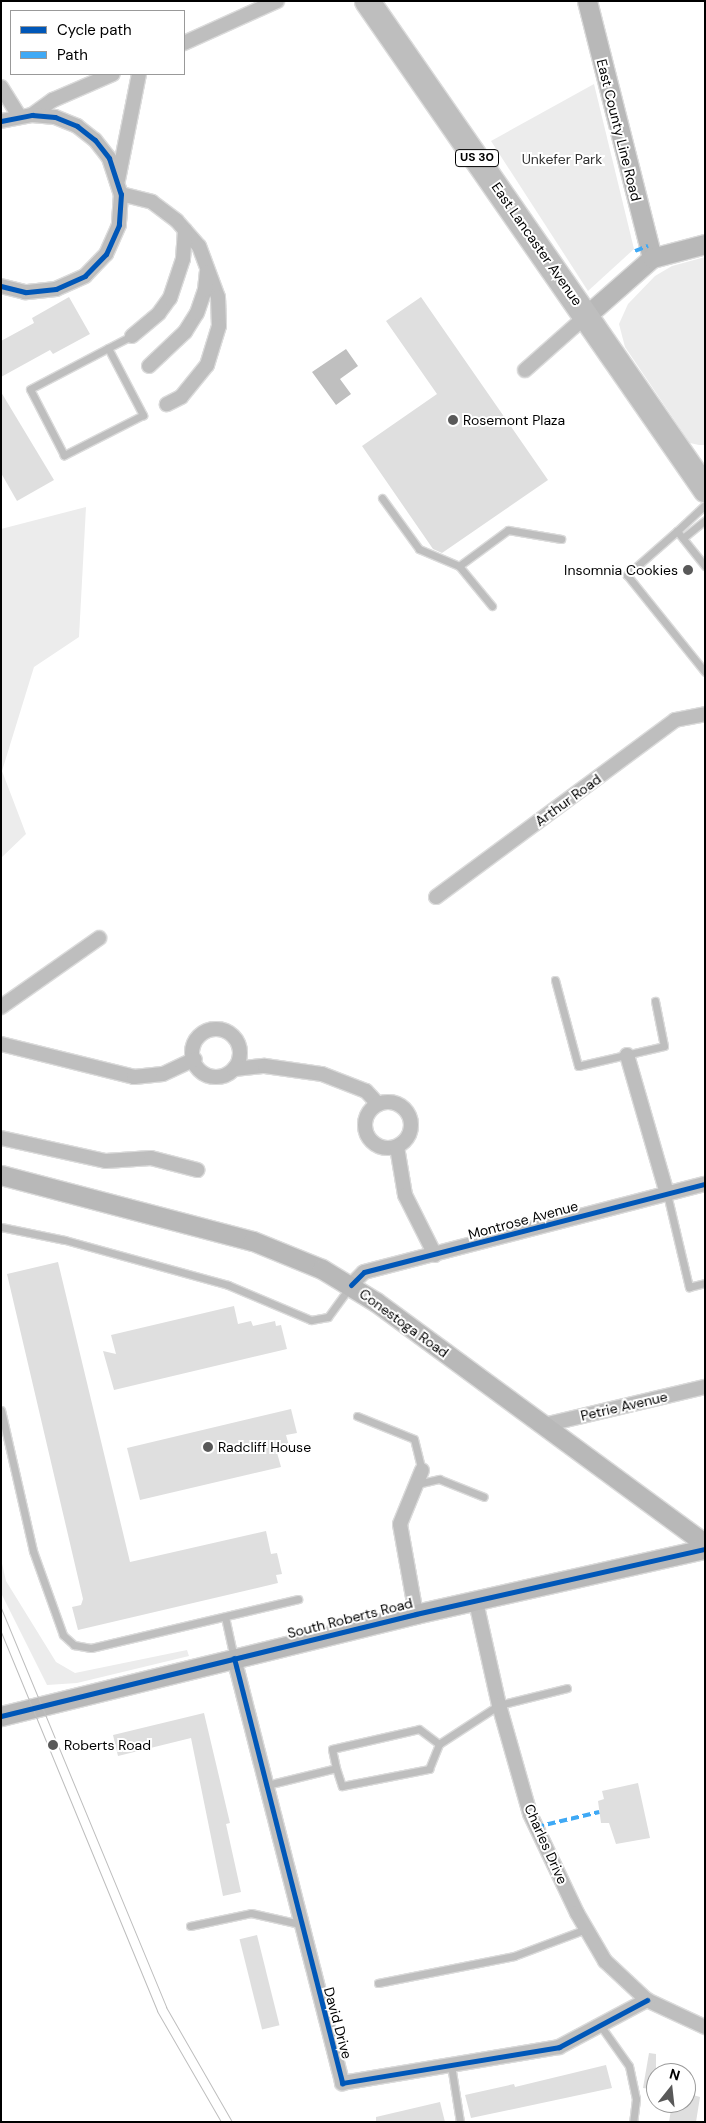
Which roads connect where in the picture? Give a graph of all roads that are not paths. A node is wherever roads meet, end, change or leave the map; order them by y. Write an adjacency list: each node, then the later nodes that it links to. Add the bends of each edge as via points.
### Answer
1 (277, 1): 4 (street)
2 (367, 1): 17 (highway, East Lancaster Avenue / US 30)
3 (586, 1): 14 (street, East County Line Road)
4 (185, 42)
5 (111, 75): 8 (street)
6 (138, 75): 10 (street)
7 (1, 87): 8 (street)
8 (25, 115): 9 (street); 10 (street, via 55,118 83,131 109,158)
9 (1, 121)
10 (118, 180): 11 (street)
11 (121, 194): 12 (street, via 152,202); 16 (street, via 119,225 113,240 106,254 85,276 56,289 25,292)
12 (185, 230): 15 (street, via 199,246); 18 (street, via 183,259 170,298 159,313)
13 (705, 244): 14 (street)
14 (652, 258): 17 (street)
15 (208, 266): 20 (street, via 206,290 197,313 185,332); 22 (street, via 218,297 219,326 214,348 194,382 180,397)
16 (1, 286)
17 (586, 316): 21 (street); 23 (highway, East Lancaster Avenue / US 30)
18 (132, 336): 19 (lane)
19 (108, 348): 19 (lane, via 30,390 64,455 143,415)
20 (149, 366)
21 (525, 370)
22 (167, 404)
23 (700, 474)
24 (382, 498): 30 (lane, via 420,549)
25 (705, 505): 27 (lane)
26 (705, 520): 28 (lane)
27 (677, 531): 28 (lane); 33 (lane, via 627,575)
28 (683, 538): 31 (lane)
29 (560, 539): 30 (lane, via 508,530)
30 (459, 566): 32 (lane)
31 (705, 566)
32 (492, 606)
33 (705, 672)
34 (705, 714): 35 (street, Arthur Road, via 676,720)
35 (436, 897)
36 (99, 938): 39 (street)
37 (555, 980): 41 (lane, via 578,1066)
38 (655, 1001): 41 (lane, via 664,1046)
39 (1, 1007)
40 (1, 1044): 42 (street, via 134,1077 164,1074)
41 (627, 1055): 50 (street)
42 (195, 1059): 43 (street, via 201,1071 209,1076 227,1075); 43 (street, via 194,1046 198,1038 206,1032 224,1031 238,1043 240,1052)
43 (234, 1069): 44 (street, via 265,1066 322,1074 366,1091)
44 (378, 1104): 46 (street, via 365,1117 366,1135 379,1148); 46 (street, via 396,1103 409,1116 410,1134)
45 (1, 1138): 47 (street, via 106,1160 151,1158)
46 (397, 1147): 52 (street, via 406,1196)
47 (197, 1170)
48 (1, 1175): 54 (street, Conestoga Road, via 253,1241 289,1254)
49 (705, 1184): 50 (street, Montrose Avenue)
50 (667, 1194): 52 (street, Montrose Avenue); 53 (lane, via 689,1287)
51 (1, 1227): 54 (lane, via 65,1240 228,1285 311,1320 328,1317)
52 (435, 1255): 54 (street, Montrose Avenue, via 364,1272)
53 (705, 1283)
54 (350, 1285): 58 (street, Conestoga Road)
55 (705, 1387): 58 (street, Petrie Avenue)
56 (1, 1410): 67 (lane, via 33,1551 63,1635 74,1645 90,1648)
57 (357, 1416): 59 (lane, via 414,1439)
58 (544, 1425): 62 (street, Conestoga Road)
59 (422, 1470): 60 (street)
60 (416, 1484): 61 (lane, via 439,1479); 66 (street, via 400,1524)
61 (484, 1497)
62 (705, 1544)
63 (705, 1549): 65 (street, South Roberts Road, via 494,1595)
64 (298, 1599): 67 (lane)
65 (476, 1602): 66 (street, South Roberts Road); 70 (street, Charles Drive)
66 (416, 1614): 68 (street, South Roberts Road)
67 (225, 1616): 68 (lane)
68 (234, 1658): 71 (street, South Roberts Road); 74 (street, David Drive)
69 (567, 1688): 70 (lane)
70 (500, 1706): 72 (lane); 77 (street, Charles Drive, via 530,1814)
71 (1, 1716)
72 (439, 1744): 73 (lane, via 419,1729 361,1742 332,1749); 73 (lane, via 429,1769 342,1786)
73 (336, 1768): 74 (lane)
74 (266, 1786): 75 (street, David Drive)
75 (300, 1924): 76 (lane, via 251,1913); 82 (street, David Drive, via 342,2084)
76 (190, 1926)
77 (586, 1928): 78 (lane, via 514,1956); 79 (street, Charles Drive, via 604,1961)
78 (378, 1983)
79 (647, 2000): 80 (street, David Drive); 81 (street, Charles Drive)
80 (600, 2025): 82 (street, David Drive, via 559,2047); 84 (lane, via 630,2066 636,2098)
81 (705, 2026)
82 (451, 2065): 83 (lane)
83 (460, 2122)
84 (633, 2122)

